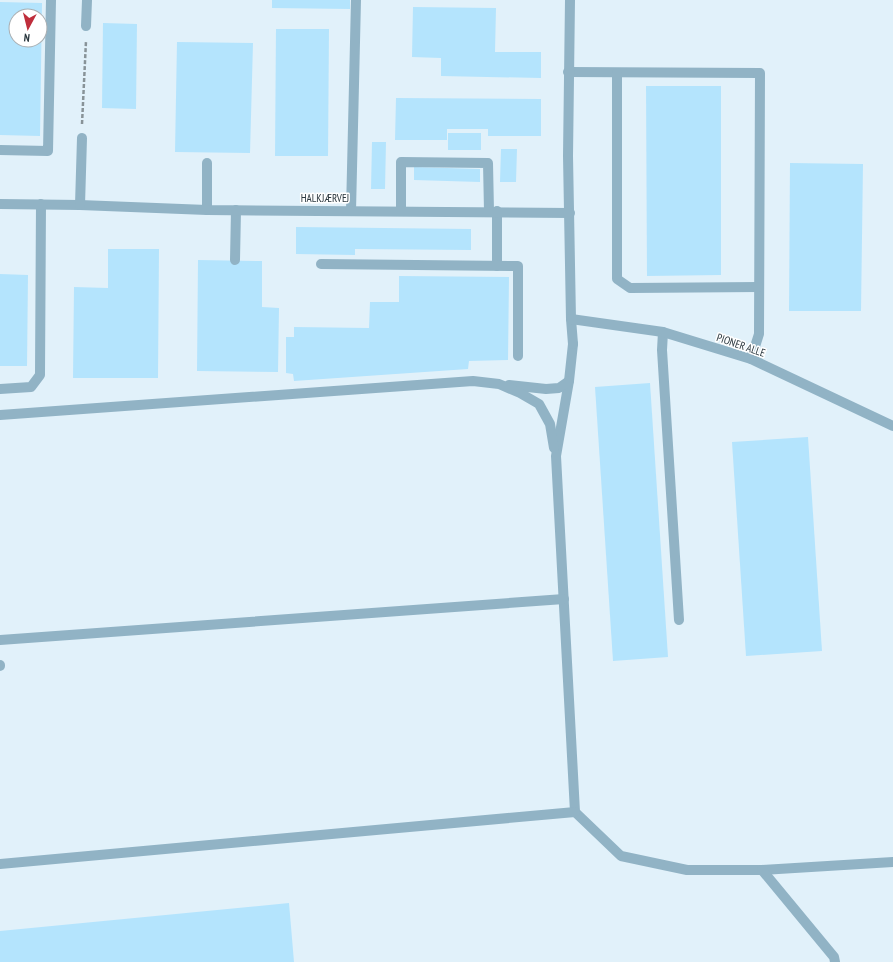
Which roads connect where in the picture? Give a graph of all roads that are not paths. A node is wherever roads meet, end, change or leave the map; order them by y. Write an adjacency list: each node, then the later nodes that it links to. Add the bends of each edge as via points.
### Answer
1 (51, 0): 9 (street, via 48,151)
2 (87, 0): 5 (street)
3 (356, 0): 16 (street)
4 (570, 0): 6 (street)
5 (86, 26)
6 (568, 72): 7 (street); 19 (street)
7 (617, 73): 23 (street, via 617,279 630,288); 23 (street, via 760,73)
8 (82, 138): 13 (street)
9 (0, 150)
10 (207, 163): 14 (street)
11 (0, 204): 12 (street, HALKJÆRVEJ)
12 (41, 204): 13 (street, HALKJÆRVEJ); 30 (street, via 40,375 31,387)
13 (80, 204): 14 (street, HALKJÆRVEJ)
14 (207, 210): 15 (street, HALKJÆRVEJ)
15 (236, 210): 16 (street, HALKJÆRVEJ); 20 (street)
16 (351, 210): 17 (street, HALKJÆRVEJ)
17 (401, 211): 18 (street, HALKJÆRVEJ); 18 (street, via 401,162 488,163)
18 (493, 212): 19 (street, HALKJÆRVEJ); 22 (street)
19 (570, 213): 24 (street)
20 (235, 260)
21 (321, 264): 22 (street)
22 (497, 266): 26 (street, via 518,266)
23 (759, 287): 27 (street, via 759,334)
24 (571, 319): 25 (street, PIONER ALLE); 28 (street, via 573,344)
25 (663, 332): 27 (street, PIONER ALLE); 35 (street)
26 (518, 356)
27 (751, 359): 32 (street, PIONER ALLE)
28 (569, 381): 29 (street, via 559,388 546,389); 33 (street)
29 (499, 384): 31 (street, via 473,381); 33 (street, via 539,404 550,424)
30 (0, 389)
31 (0, 415)
32 (893, 426)
33 (556, 456): 34 (street)
34 (564, 599): 36 (street); 37 (street)
35 (679, 620)
36 (0, 640)
37 (575, 812): 39 (street); 40 (street, via 621,856 687,870)
38 (893, 862): 40 (street)
39 (0, 864)
40 (762, 870): 41 (street, via 834,957)
41 (835, 962)

